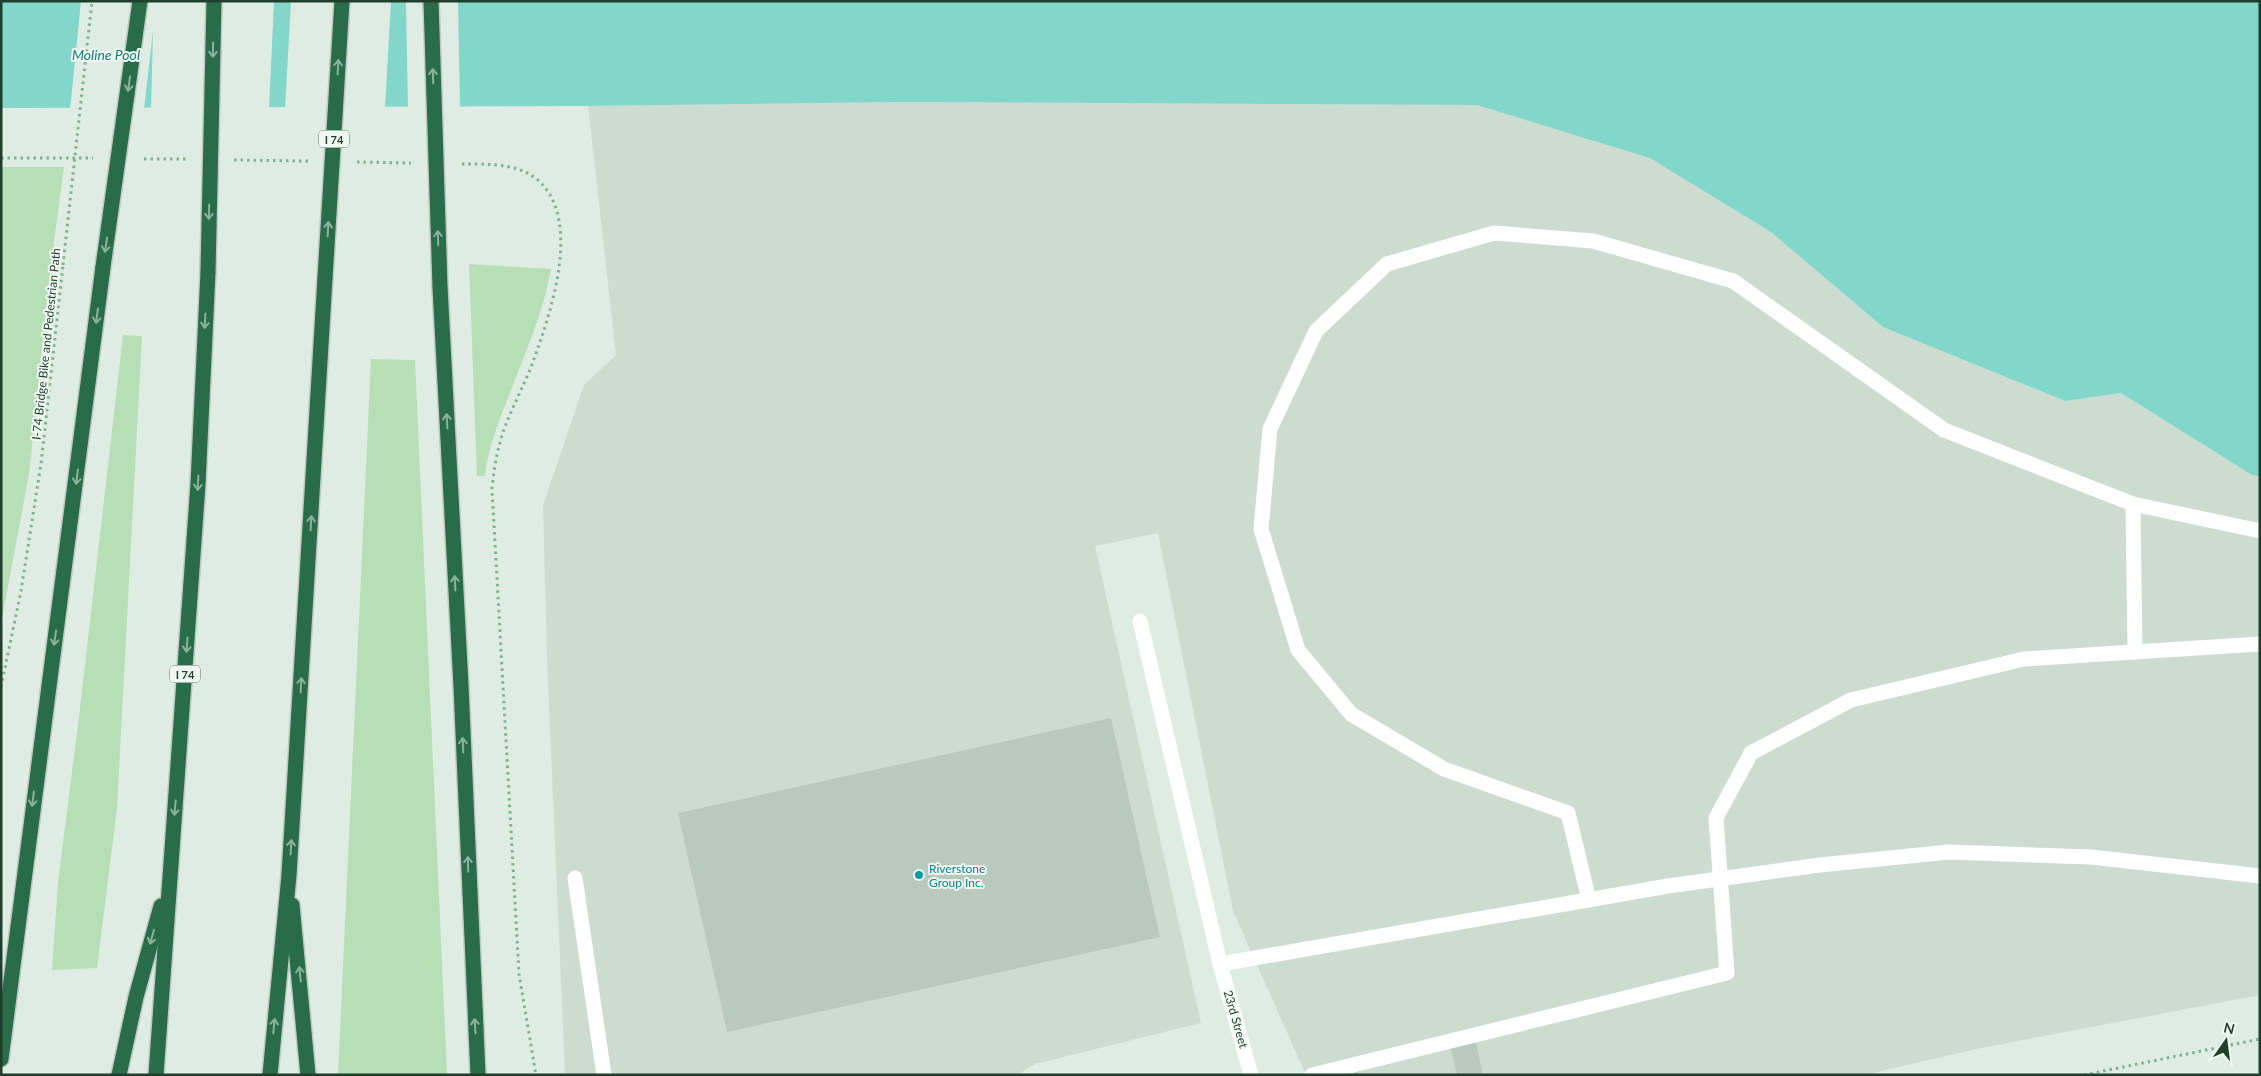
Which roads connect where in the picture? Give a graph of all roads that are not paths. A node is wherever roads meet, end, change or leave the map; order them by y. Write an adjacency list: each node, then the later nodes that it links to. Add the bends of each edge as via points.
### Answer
1 (140, 1): 17 (highway, one-way to 17, bridge, via 33,796)
2 (214, 1): 10 (highway, I 74, one-way to 10, bridge, via 208,272 198,484)
3 (342, 1): 11 (highway, I 74, one-way to 3, bridge)
4 (431, 1): 22 (highway, one-way to 4, bridge, via 440,287)
5 (2133, 504): 6 (street); 9 (street); 15 (street, via 1944,430 1733,281 1593,240 1494,234 1388,264 1316,331 1270,429 1261,529 1298,650 1351,714 1444,769 1568,813)
6 (2260, 531)
7 (1140, 621): 16 (street, 23rd Street)
8 (2260, 644): 9 (street)
9 (2135, 652): 14 (street, via 2024,659 1851,700 1750,753 1716,818)
10 (170, 874): 18 (highway, one-way to 18, via 136,997); 19 (highway, I 74)
11 (289, 875): 20 (highway, I 74, one-way to 11); 21 (highway, one-way to 11)
12 (2260, 876): 14 (street, via 2091,857 1949,852)
13 (575, 878): 23 (street)
14 (1721, 879): 15 (street); 25 (street, via 1727,973)
15 (1589, 900): 16 (street)
16 (1220, 964): 24 (street, 23rd Street)
17 (1, 1059)
18 (119, 1075)
19 (156, 1075)
20 (270, 1075)
21 (308, 1075)
22 (478, 1075)
23 (604, 1075)
24 (1251, 1075)
25 (1312, 1075)

